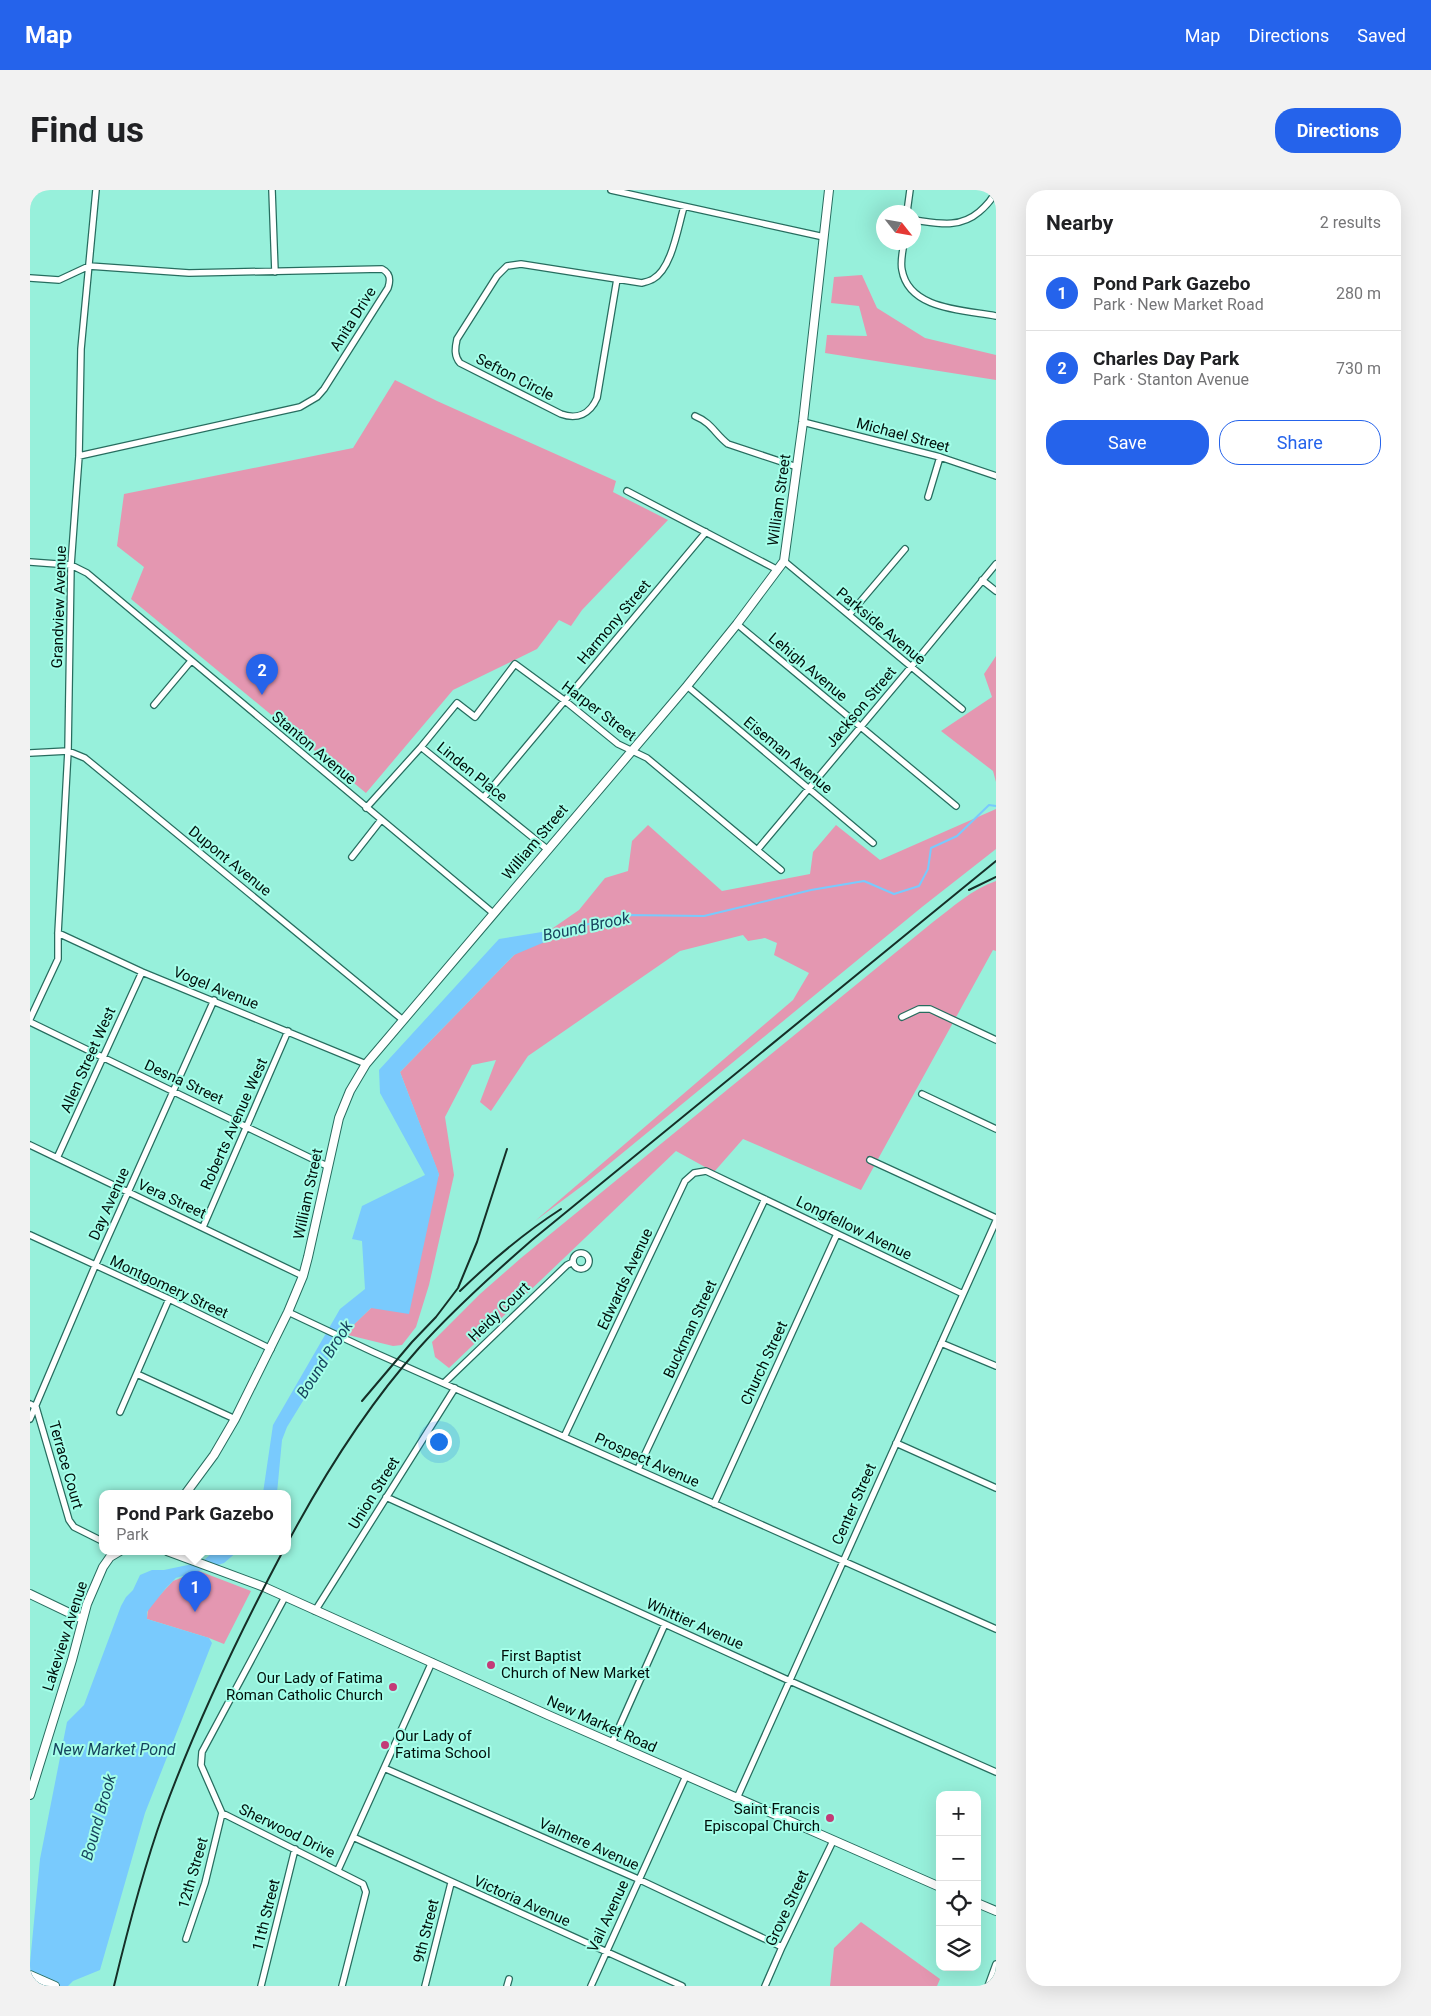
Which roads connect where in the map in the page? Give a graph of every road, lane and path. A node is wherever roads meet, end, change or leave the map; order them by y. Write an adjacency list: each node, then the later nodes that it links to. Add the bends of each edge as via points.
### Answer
1 (96, 190): 12 (street, Grandview Avenue)
2 (272, 190): 13 (street)
3 (611, 190): 8 (street)
4 (829, 190): 10 (main road, William Street)
5 (910, 190): 7 (street)
6 (996, 190): 9 (street, via 986,206 961,223)
7 (908, 205)
8 (684, 207): 10 (street); 15 (street, Sefton Circle, via 663,270 654,279 642,283)
9 (921, 221)
10 (824, 237): 18 (main road, William Street)
11 (903, 250): 16 (street, via 902,268 906,283 916,295 938,305)
12 (89, 266): 13 (street, Anita Drive, via 189,273); 14 (street, via 58,280); 19 (street, Grandview Avenue, via 81,349)
13 (275, 272): 19 (street, Anita Drive, via 382,269 390,276 388,288 317,397 300,407)
14 (30, 278)
15 (618, 279): 15 (street, Sefton Circle, via 521,264 507,266 497,276 457,338 456,358 460,363 561,414 582,416 597,398)
16 (996, 316)
17 (695, 416): 21 (street, via 710,424 728,444)
18 (803, 422): 20 (street, Michael Street); 21 (main road, William Street)
19 (79, 456): 30 (street, Grandview Avenue)
20 (940, 457): 22 (street, Michael Street); 24 (street)
21 (797, 468): 27 (main road, William Street)
22 (996, 476)
23 (627, 491): 25 (street)
24 (928, 497)
25 (706, 532): 31 (street); 39 (street, Harmony Street)
26 (905, 549): 34 (street)
27 (784, 561): 31 (main road, William Street); 34 (street, Parkside Avenue)
28 (30, 562): 30 (street)
29 (996, 564): 32 (street, Jackson Street)
30 (71, 565): 36 (street, Stanton Avenue, via 87,574); 45 (street, Grandview Avenue)
31 (778, 570): 35 (main road, William Street)
32 (982, 580): 33 (street); 37 (street, Jackson Street)
33 (996, 591)
34 (849, 615): 37 (street, Parkside Avenue)
35 (737, 624): 38 (main road, William Street); 42 (street, Lehigh Avenue)
36 (191, 661): 40 (street); 50 (street, Stanton Avenue)
37 (911, 667): 41 (street, Parkside Avenue); 42 (street, Jackson Street)
38 (687, 686): 44 (main road, William Street); 47 (street, Eiseman Avenue)
39 (564, 700): 43 (street, Harper Street, via 515,664 475,717 457,703); 44 (street, Harper Street); 48 (street, Harmony Street)
40 (154, 705)
41 (962, 709)
42 (861, 727): 47 (street, Jackson Street); 49 (street, Lehigh Avenue)
43 (421, 747): 48 (street, Linden Place); 50 (street, Linden Place)
44 (630, 750): 53 (main road, William Street); 54 (street, Harper Street, via 647,758)
45 (68, 751): 46 (street, Dupont Avenue); 58 (street, Grandview Avenue); 62 (street, Dupont Avenue, via 85,758)
46 (30, 753)
47 (808, 788): 52 (street, Eiseman Avenue); 54 (street, Jackson Street)
48 (484, 797): 53 (street, Linden Place)
49 (956, 806)
50 (366, 808): 51 (street, Stanton Avenue)
51 (381, 820): 55 (street); 57 (street, Stanton Avenue)
52 (873, 843)
53 (547, 849): 57 (main road, William Street)
54 (758, 849): 56 (street, Harper Street)
55 (352, 857)
56 (782, 870)
57 (493, 913): 62 (main road, William Street)
58 (58, 933): 59 (street, Vogel Avenue); 63 (street, Grandview Avenue, via 58,959)
59 (142, 972): 60 (street, Vogel Avenue); 66 (street, Allen Street West)
60 (214, 1000): 64 (street, Vogel Avenue); 68 (street, Day Avenue)
61 (902, 1018): 65 (street, via 919,1009 930,1008)
62 (403, 1020): 67 (main road, William Street)
63 (30, 1021): 66 (street, Desna Street)
64 (288, 1032): 67 (street, Vogel Avenue); 70 (street, Roberts Avenue West)
65 (996, 1040)
66 (103, 1057): 68 (street, Desna Street); 73 (street, Allen Street West)
67 (366, 1064): 75 (main road, William Street, via 350,1090 339,1118)
68 (173, 1091): 70 (street, Desna Street); 77 (street, Day Avenue)
69 (922, 1094): 71 (street)
70 (246, 1125): 75 (street, Desna Street); 80 (street, Roberts Avenue West)
71 (996, 1129)
72 (30, 1145): 73 (street, Vera Street)
73 (57, 1158): 77 (street, Vera Street)
74 (870, 1160): 79 (street)
75 (327, 1166): 86 (main road, William Street)
76 (734, 1184): 78 (street, Longfellow Avenue); 100 (street, Edwards Avenue, via 706,1171 694,1173 685,1181)
77 (128, 1192): 80 (street, Vera Street); 85 (street, Day Avenue)
78 (765, 1199): 82 (street, Longfellow Avenue); 102 (street, Buckman Street)
79 (996, 1220): 81 (street, Center Street)
80 (202, 1227): 86 (street, Vera Street)
81 (994, 1228): 87 (street, Center Street)
82 (837, 1234): 87 (street, Longfellow Avenue); 106 (street, Church Street)
83 (30, 1235): 85 (street, Montgomery Street)
84 (573, 1262): 94 (street, Heidy Court)
85 (95, 1266): 88 (street, Montgomery Street); 96 (street, Day Avenue)
86 (303, 1276): 89 (main road, William Street)
87 (963, 1294): 90 (street, Center Street)
88 (169, 1299): 91 (street, Montgomery Street); 93 (street)
89 (288, 1312): 91 (main road, William Street); 94 (street, Prospect Avenue)
90 (941, 1343): 92 (street); 101 (street, Center Street)
91 (271, 1349): 99 (main road, William Street)
92 (996, 1366)
93 (137, 1374): 97 (street); 99 (street)
94 (444, 1383): 95 (street, Prospect Avenue)
95 (455, 1388): 100 (street, Prospect Avenue); 105 (street, Union Street)
96 (33, 1406): 98 (street, Day Avenue); 107 (street, Terrace Court, via 69,1520 74,1527)
97 (120, 1412)
98 (30, 1419)
99 (235, 1419): 104 (main road, William Street)
100 (564, 1437): 102 (street, Prospect Avenue)
101 (896, 1443): 103 (street); 110 (street, Center Street)
102 (638, 1470): 106 (street, Prospect Avenue)
103 (996, 1488)
104 (188, 1490)
105 (386, 1497): 113 (street, Union Street); 115 (street, Whittier Avenue)
106 (714, 1504): 110 (street, Prospect Avenue)
107 (99, 1540)
108 (113, 1555): 114 (main road, Lakeview Avenue, via 103,1567)
109 (179, 1555): 112 (main road, New Market Road)
110 (842, 1560): 116 (street, Prospect Avenue); 118 (street, Center Street)
111 (30, 1594): 114 (main road)
112 (284, 1597): 113 (main road, New Market Road); 125 (street, Sherwood Drive, via 202,1752 201,1765)
113 (315, 1611): 117 (main road, New Market Road)
114 (82, 1619): 123 (main road, Lakeview Avenue)
115 (665, 1624): 118 (street, Whittier Avenue); 119 (street)
116 (996, 1629)
117 (432, 1662): 119 (main road, New Market Road); 120 (street)
118 (790, 1681): 121 (street, Whittier Avenue); 124 (street, Center Street)
119 (612, 1743): 122 (main road, New Market Road)
120 (384, 1768): 126 (street); 130 (street, Valmere Avenue)
121 (996, 1772)
122 (686, 1776): 124 (main road, New Market Road); 130 (street, Vail Avenue)
123 (30, 1794)
124 (737, 1798): 127 (main road, New Market Road)
125 (222, 1813): 128 (street, Sherwood Drive); 135 (street, 12th Street, via 205,1883)
126 (353, 1837): 129 (street); 131 (street, Victoria Avenue)
127 (833, 1841): 132 (main road, New Market Road); 136 (street, Grove Street)
128 (295, 1849): 129 (street, Sherwood Drive); 142 (street, 11th Street)
129 (338, 1870): 143 (street, Sherwood Drive, via 362,1884 366,1892)
130 (638, 1879): 136 (street, Valmere Avenue); 137 (street, Vail Avenue)
131 (451, 1883): 137 (street, Victoria Avenue); 144 (street, 9th Street)
132 (936, 1885)
133 (981, 1905): 134 (main road)
134 (996, 1911)
135 (186, 1940)
136 (782, 1947): 148 (street, Grove Street)
137 (605, 1951): 146 (street, Vail Avenue); 147 (street, Victoria Avenue)
138 (996, 1964): 149 (street)
139 (30, 1975): 141 (main road)
140 (509, 1979): 145 (street)
141 (55, 1986)
142 (261, 1986)
143 (342, 1986)
144 (425, 1986)
145 (507, 1986)
146 (591, 1986)
147 (682, 1986)
148 (765, 1986)
149 (988, 1986)

